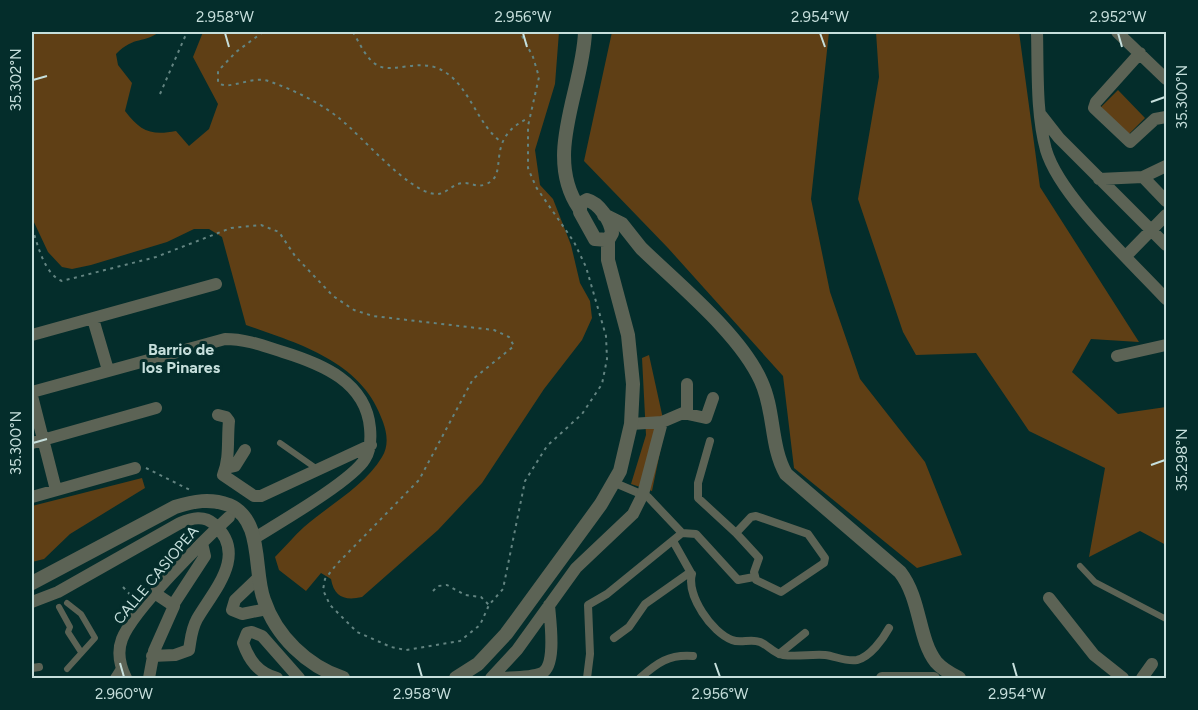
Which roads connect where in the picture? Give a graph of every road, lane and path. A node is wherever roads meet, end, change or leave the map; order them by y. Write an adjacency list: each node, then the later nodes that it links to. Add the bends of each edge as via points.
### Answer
1 (187, 32): 10 (path)
2 (263, 32): 14 (path, via 218,71 218,83 227,86 253,79 270,81 315,103 340,118 400,175 428,192 443,193 460,183 481,186 491,182 499,168)
3 (352, 32): 14 (path, via 379,67 432,66 448,74)
4 (520, 32): 13 (path, via 539,76)
5 (585, 32): 21 (street, via 582,72 566,132 564,163 567,187)
6 (1036, 32): 11 (street)
7 (1117, 32): 8 (street)
8 (1140, 54): 9 (street); 12 (street, via 1094,105 1096,111 1128,142 1155,119)
9 (1167, 79)
10 (160, 94)
11 (1041, 115): 15 (street); 16 (street)
12 (1167, 117)
13 (529, 118): 14 (path); 82 (path, via 528,168 586,267 606,336 608,359 595,398 547,446 525,481 518,500 505,581)
14 (501, 141)
15 (1068, 148): 16 (street); 19 (street)
16 (1052, 165): 29 (street, via 1072,195)
17 (1167, 166): 18 (street)
18 (1143, 177): 19 (street); 20 (street)
19 (1099, 178): 25 (street)
20 (1167, 201)
21 (585, 204): 22 (street); 26 (street)
22 (604, 215): 26 (street, via 612,228); 28 (street, via 622,224)
23 (1167, 216): 25 (street)
24 (32, 228): 82 (path, via 45,264 62,281 156,256 231,228 268,226 279,232 321,286 354,310 373,316 494,330 509,336 514,346 473,379 419,480 336,565 325,579 323,590 330,605 357,632 406,650 460,640 480,625)
25 (1152, 230): 27 (street); 29 (street)
26 (604, 239): 28 (street, via 627,240); 44 (street, via 628,335)
27 (1167, 245)
28 (641, 248): 111 (street, via 724,330 752,364 770,406 776,447 786,474 900,572 911,588 928,649 940,666)
29 (1126, 256): 31 (street)
30 (216, 285): 32 (street)
31 (1167, 299)
32 (93, 319): 33 (street); 36 (street)
33 (32, 335)
34 (1167, 345): 35 (street)
35 (1117, 356)
36 (108, 370): 38 (street); 48 (street, via 212,340 249,341 314,361 344,380 365,407)
37 (687, 384): 41 (street)
38 (32, 394): 45 (street)
39 (713, 398): 41 (street, via 706,418)
40 (156, 408): 45 (street)
41 (687, 413): 43 (street)
42 (218, 415): 53 (street, via 229,422)
43 (662, 422): 44 (street); 57 (street)
44 (632, 424): 54 (street)
45 (37, 441): 55 (street)
46 (710, 441): 64 (street, via 696,491 698,498)
47 (280, 443): 51 (lane)
48 (371, 445): 51 (street); 65 (street, via 365,459 351,474)
49 (245, 450): 53 (street, via 235,466)
50 (135, 468): 55 (street)
51 (317, 469): 59 (street)
52 (157, 472): 56 (path)
53 (224, 472): 59 (street)
54 (615, 483): 57 (street); 104 (street, via 506,634 478,664)
55 (56, 490): 58 (street)
56 (194, 492)
57 (644, 494): 63 (street); 83 (street, via 633,514 576,568)
58 (32, 496)
59 (254, 496): 60 (street)
60 (244, 505)
61 (229, 517): 62 (street)
62 (215, 525): 67 (street, CALLE CASIOPEA); 69 (street, CALLE CASIOPEA, via 199,518 189,519); 93 (street, via 226,540 227,571 196,620 189,650)
63 (682, 533): 66 (street); 72 (street, via 696,534 738,580)
64 (736, 533): 72 (street, via 759,558); 72 (street, via 751,517 762,517 808,534 825,558 820,567 781,592)
65 (253, 539): 68 (street, via 249,524 233,507 212,500 175,507); 73 (street)
66 (673, 541): 71 (street); 107 (street, via 588,605)
67 (202, 543): 77 (street, CALLE CASIOPEA); 81 (street, via 205,556)
68 (99, 549): 69 (street); 74 (street)
69 (106, 562): 79 (street, CALLE CASIOPEA, via 58,592)
70 (1080, 566): 87 (lane, via 1095,582)
71 (691, 573): 90 (street, via 645,604 629,627); 92 (street, via 694,601 721,633 736,642 756,640)
72 (754, 577)
73 (258, 578): 86 (street); 86 (street, via 241,594 250,613)
74 (32, 583)
75 (123, 587): 85 (path)
76 (433, 591): 82 (path, via 447,585 465,595 481,597)
77 (156, 594): 81 (street); 85 (street, CALLE CASIOPEA)
78 (1049, 598): 112 (street, via 1094,655)
79 (32, 602)
80 (67, 603): 91 (lane, via 81,614 96,638)
81 (173, 604): 93 (street)
82 (489, 605)
83 (549, 605): 105 (street, via 517,650); 106 (street, via 549,666 542,673)
84 (59, 607): 91 (lane)
85 (143, 609): 96 (street, CALLE CASIOPEA, via 121,640)
86 (267, 609): 98 (street, via 288,642)
87 (1167, 619)
88 (889, 628): 92 (street, via 868,652 854,661 823,655)
89 (805, 633): 92 (street)
90 (614, 638)
91 (81, 652): 97 (lane, via 77,655 80,658)
92 (779, 654)
93 (152, 656): 101 (street)
94 (693, 656): 108 (street, via 661,661)
95 (1152, 664): 113 (street)
96 (121, 667): 99 (street); 100 (street, CALLE CASIOPEA)
97 (67, 669)
98 (337, 677)
99 (114, 678)
100 (126, 678)
101 (149, 678)
102 (277, 678): 103 (street, via 263,673 249,658 243,643 247,633 262,636)
103 (299, 678)
104 (456, 678)
105 (490, 678)
106 (499, 678)
107 (588, 678)
108 (640, 678)
109 (882, 678): 110 (street)
110 (934, 678)
111 (959, 678)
112 (1123, 678)
113 (1142, 678)

